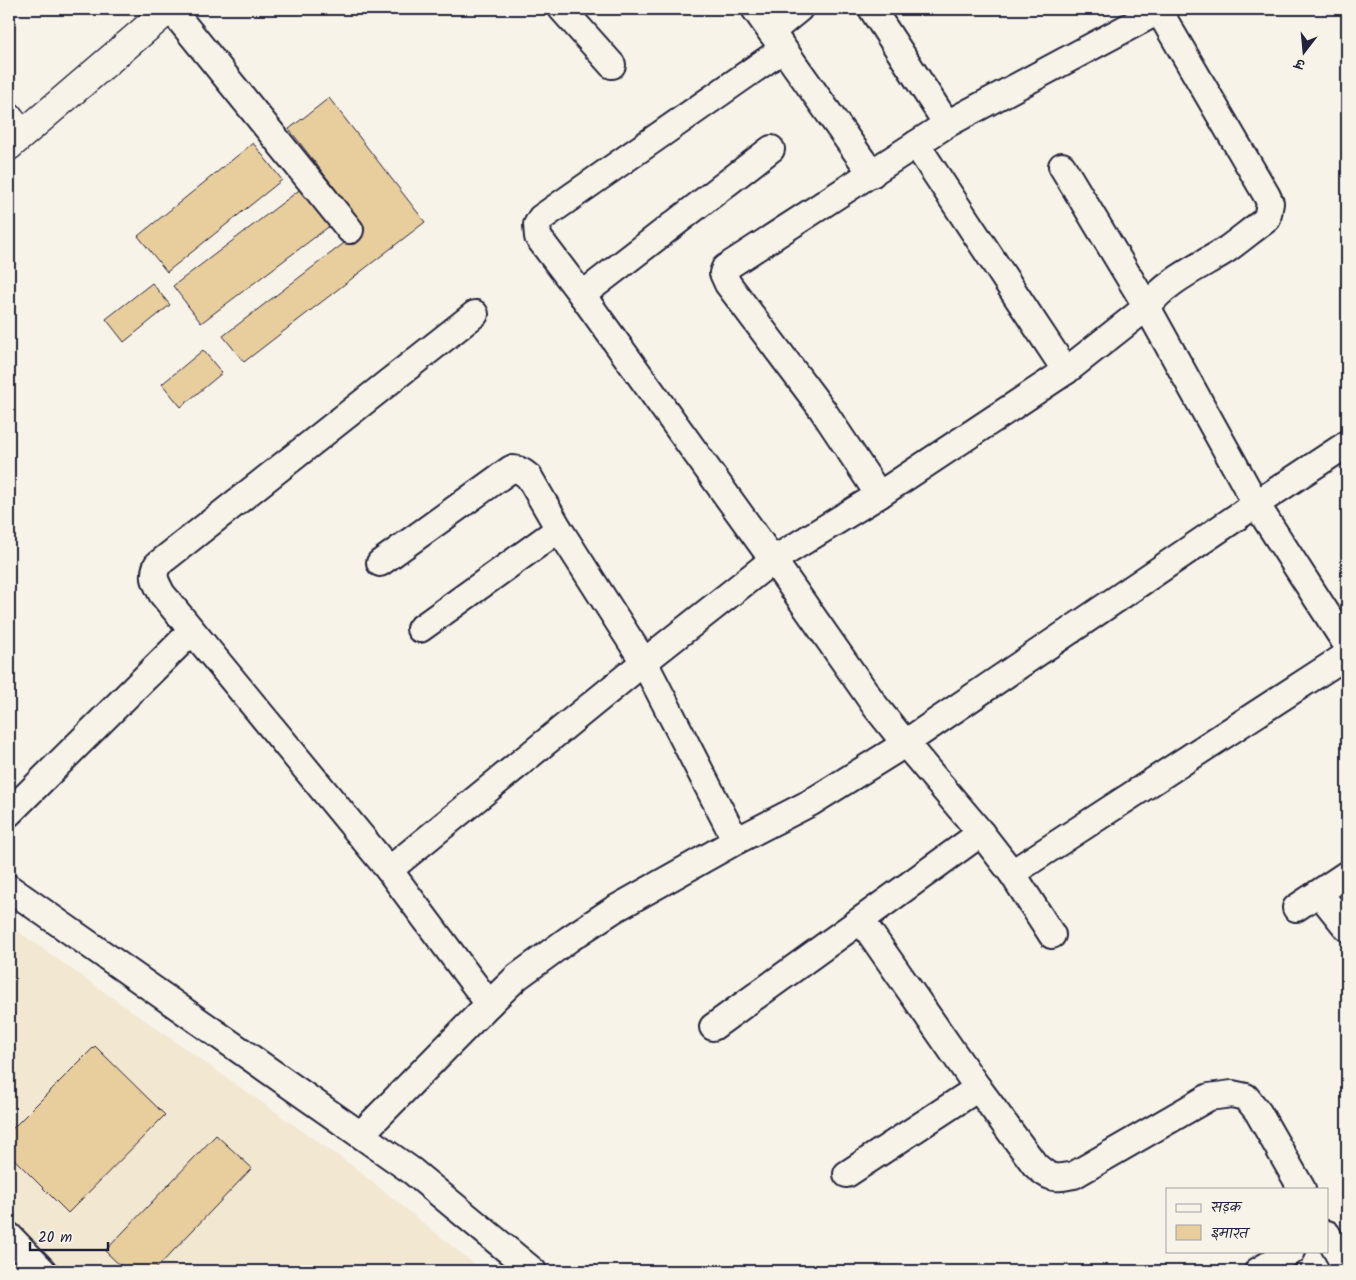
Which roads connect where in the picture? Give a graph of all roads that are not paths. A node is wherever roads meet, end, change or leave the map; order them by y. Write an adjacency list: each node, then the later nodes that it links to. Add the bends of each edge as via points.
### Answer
1 (170, 9): 10 (main road); 15 (street)
2 (562, 9): 8 (street)
3 (755, 9): 7 (street)
4 (799, 9): 7 (street)
5 (872, 9): 9 (street)
6 (1160, 10): 9 (street); 17 (street, via 1270,203 1267,219 1166,287)
7 (777, 40): 14 (street); 16 (street, via 541,218 536,225 538,237)
8 (612, 65)
9 (946, 124): 11 (street)
10 (14, 132)
11 (916, 144): 14 (street); 19 (street)
12 (771, 149): 16 (street)
13 (1062, 166): 17 (street)
14 (872, 174): 21 (street, via 725,268 724,273 728,284 822,410)
15 (350, 230)
16 (582, 295): 24 (street)
17 (1147, 307): 19 (street); 22 (street)
18 (475, 314): 27 (street, via 157,565 154,574 156,584)
19 (1066, 371): 21 (street)
20 (1347, 444): 22 (street)
21 (878, 495): 24 (street)
22 (1256, 504): 28 (street); 31 (street)
23 (559, 529): 25 (street, via 528,477 517,469 511,469); 26 (street); 30 (street)
24 (774, 560): 30 (street); 31 (street, via 876,707)
25 (380, 563)
26 (420, 629)
27 (192, 631): 32 (street); 35 (street)
28 (1347, 645)
29 (1347, 655): 36 (street)
30 (644, 662): 34 (street); 35 (street)
31 (905, 743): 33 (street); 34 (street, via 810,803)
32 (9, 813)
33 (981, 833): 36 (street); 41 (street)
34 (736, 841): 44 (street, via 613,910 569,939 518,977)
35 (389, 870): 44 (street)
36 (1012, 873): 43 (street)
37 (1347, 874): 39 (street)
38 (9, 888): 47 (street)
39 (1319, 893): 40 (street); 42 (street)
40 (1296, 908)
41 (861, 920): 45 (street); 46 (street)
42 (1347, 928)
43 (1052, 934)
44 (489, 1004): 47 (street)
45 (713, 1027)
46 (978, 1088): 48 (street); 49 (street, via 1035,1165 1045,1174 1057,1178 1074,1175 1209,1097 1232,1094 1246,1097)
47 (361, 1134): 55 (street, via 412,1171)
48 (847, 1174)
49 (1301, 1188)
50 (1328, 1236): 53 (street)
51 (10, 1241): 54 (street)
52 (1290, 1252): 56 (street)
53 (1347, 1269)
54 (43, 1271)
55 (532, 1271)
56 (1258, 1271)

